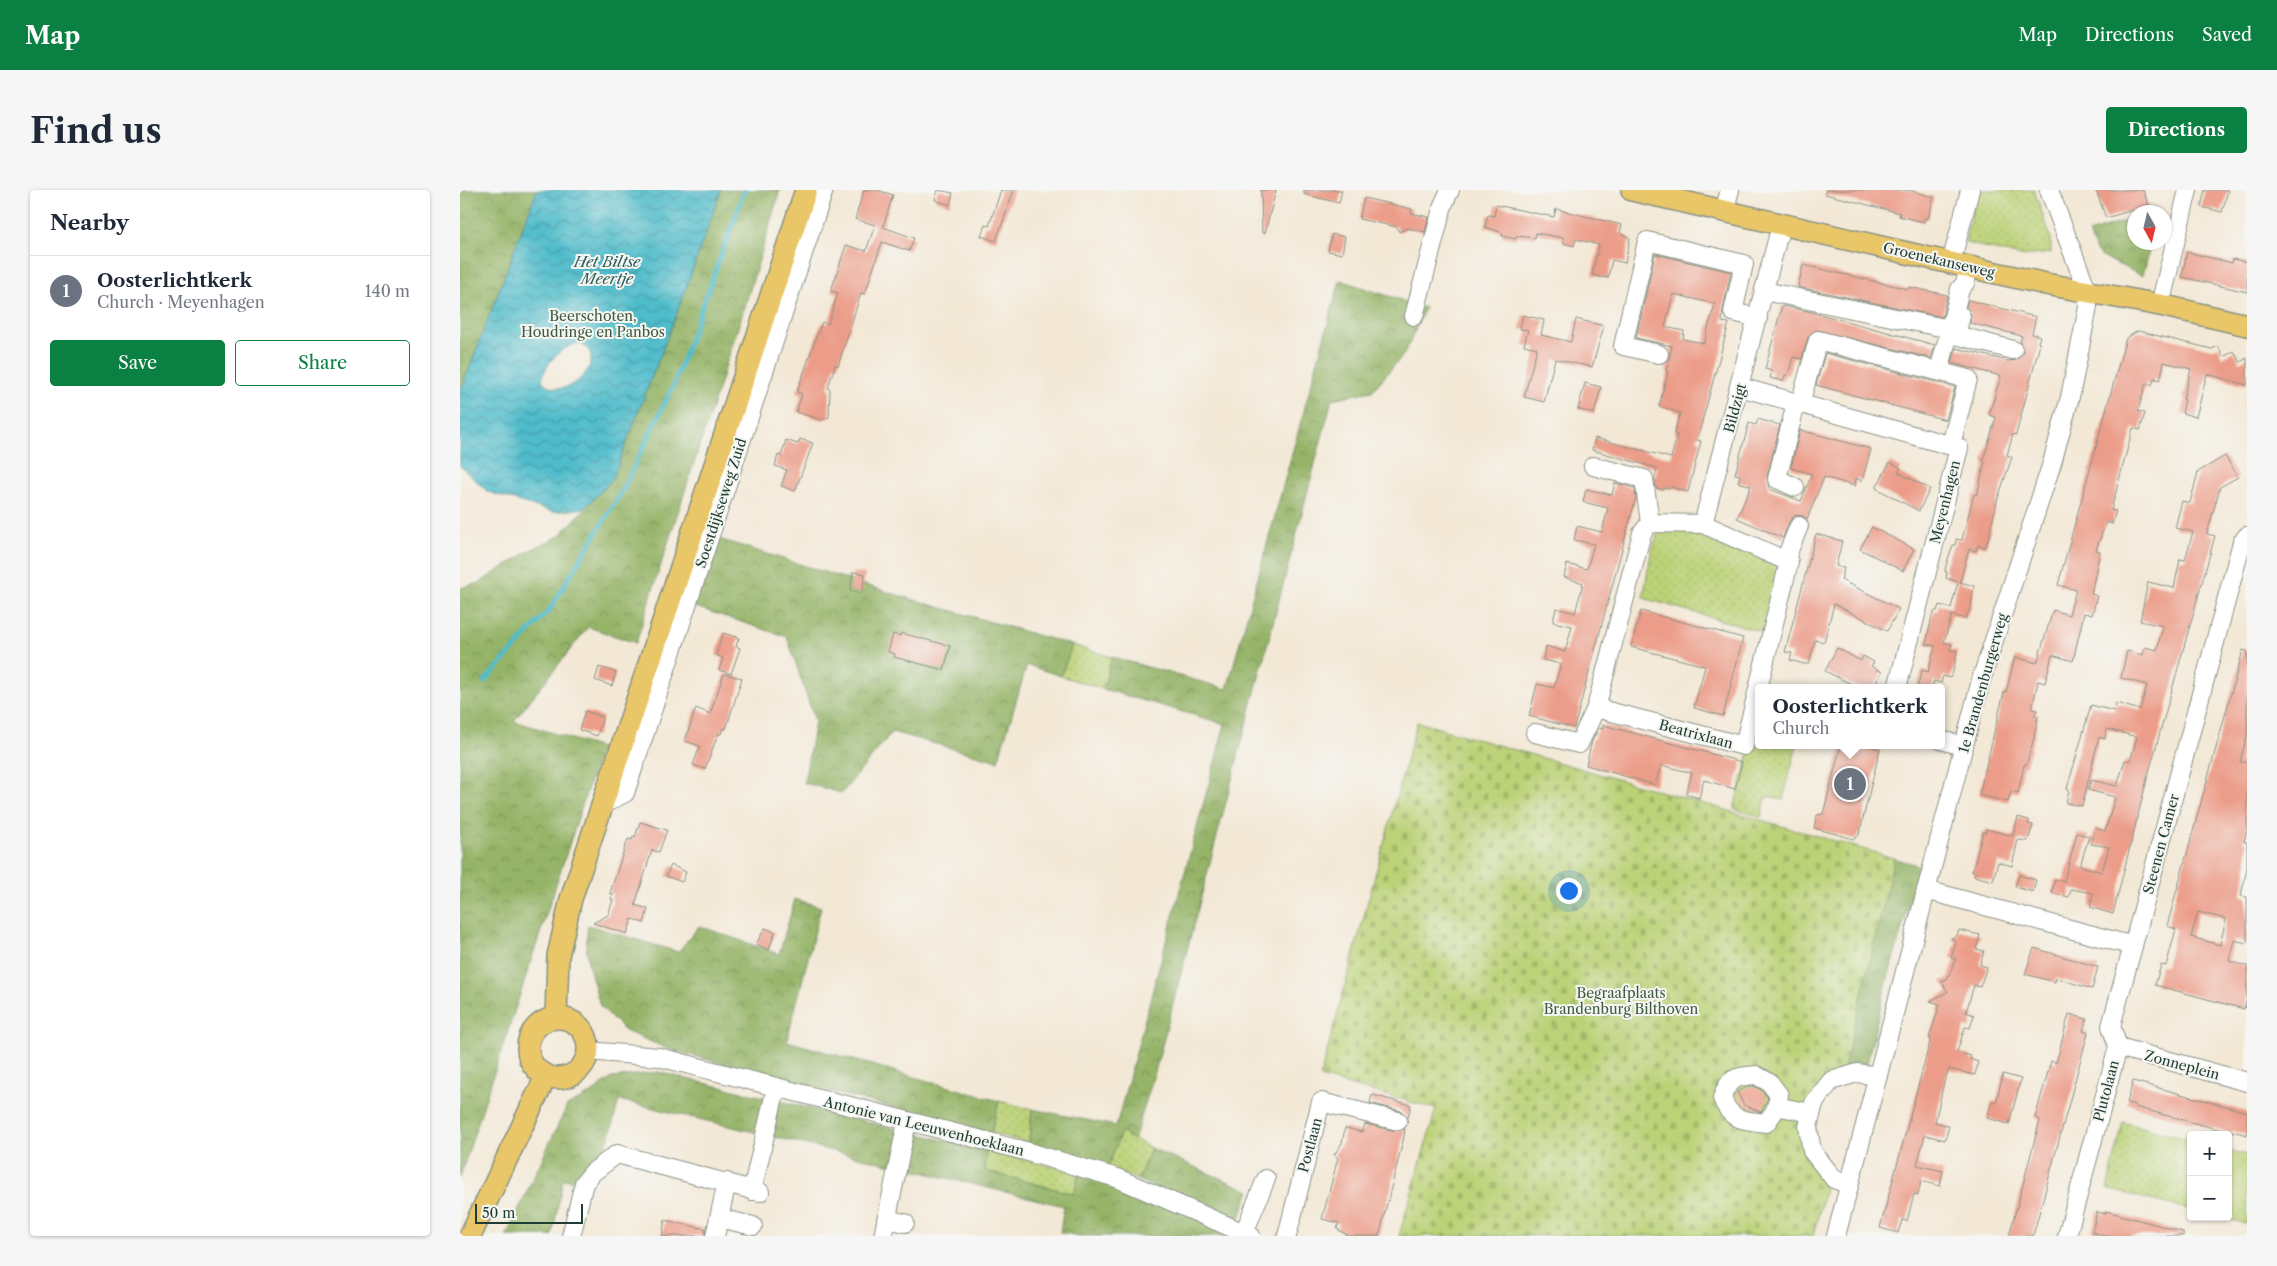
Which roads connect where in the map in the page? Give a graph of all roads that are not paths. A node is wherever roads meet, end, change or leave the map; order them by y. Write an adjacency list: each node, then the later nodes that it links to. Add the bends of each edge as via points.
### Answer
1 (806, 190): 39 (main road, Soestdijkseweg Zuid)
2 (824, 190): 39 (street, Soestdijkseweg Zuid, via 625,793)
3 (1450, 190): 15 (street, via 1443,204)
4 (1632, 190): 9 (main road, Groenekanseweg)
5 (1730, 190): 9 (street)
6 (1970, 190): 11 (street)
7 (2049, 190): 12 (street)
8 (2188, 190): 14 (street)
9 (1724, 211): 10 (main road, Groenekanseweg)
10 (1781, 224): 11 (main road, Groenekanseweg); 13 (street, Bildzigt)
11 (1962, 271): 12 (main road, Groenekanseweg); 18 (street); 19 (street, via 1967,290 1956,335)
12 (2087, 290): 14 (main road, Groenekanseweg); 38 (street, 1e Brandenburgerweg, via 2086,320 2052,463 1981,680)
13 (1764, 291): 16 (street, Bildzigt); 18 (street)
14 (2160, 305): 17 (main road, Groenekanseweg)
15 (1414, 316)
16 (1758, 318): 20 (street, via 1733,312 1744,264 1647,241 1622,346); 22 (street, Bildzigt)
17 (2247, 325)
18 (1950, 328): 21 (street)
19 (2014, 350)
20 (1659, 354)
21 (1939, 371): 23 (street, via 1818,340); 24 (street, via 1968,378)
22 (1740, 387): 23 (street, Meyenhagen); 28 (street, Bildzigt)
23 (1798, 403): 24 (street, Meyenhagen); 26 (street, via 1777,479)
24 (1951, 446): 33 (street, Meyenhagen, via 1959,448)
25 (1593, 466): 27 (street, via 1644,479)
26 (1795, 487)
27 (1650, 523): 28 (street); 35 (street, via 1642,533)
28 (1703, 524): 31 (street)
29 (1799, 526): 31 (street)
30 (2247, 536): 41 (street, Steenen Camer, via 2242,542)
31 (1785, 560): 32 (street, Beatrixlaan, via 1789,562)
32 (1760, 684)
33 (1898, 684)
34 (1755, 704): 35 (street, Beatrixlaan, via 1744,746)
35 (1596, 708): 36 (street, via 1579,744)
36 (1535, 733)
37 (1945, 741): 38 (street)
38 (1964, 746): 40 (street, 1e Brandenburgerweg)
39 (604, 804): 42 (main road, Soestdijkseweg Zuid, via 564,928 558,956)
40 (1926, 890): 41 (street); 46 (street, 1e Brandenburgerweg)
41 (2133, 946): 43 (street, Plutolaan, via 2111,1026)
42 (556, 1018): 44 (main road, via 575,1023 582,1030); 45 (main road, via 537,1026 528,1044 531,1063)
43 (2118, 1047): 47 (street, Zonneplein); 66 (street, Plutolaan)
44 (588, 1051): 45 (main road, via 574,1074 565,1078); 48 (street, Antonie van Leeuwenhoeklaan, via 660,1056)
45 (546, 1076): 61 (main road)
46 (1878, 1076): 50 (street, via 1857,1073 1831,1081 1814,1103); 55 (street, 1e Brandenburgerweg)
47 (2247, 1082)
48 (776, 1088): 52 (street, Antonie van Leeuwenhoeklaan); 54 (street, via 756,1192)
49 (1776, 1106): 50 (street)
50 (1811, 1113): 55 (street, via 1808,1127 1812,1151 1834,1179)
51 (1398, 1121): 64 (street, Postlaan, via 1321,1102)
52 (907, 1122): 59 (street); 60 (street, Antonie van Leeuwenhoeklaan, via 1016,1148 1117,1178)
53 (1266, 1179): 60 (street)
54 (727, 1182): 56 (street); 62 (street, via 617,1154 584,1183)
55 (1849, 1185): 65 (street, 1e Brandenburgerweg)
56 (719, 1218): 58 (street); 63 (street)
57 (905, 1223): 59 (street)
58 (753, 1226)
59 (885, 1228)
60 (1247, 1234)
61 (470, 1236)
62 (571, 1236)
63 (715, 1236)
64 (1287, 1236)
65 (1836, 1236)
66 (2067, 1236)

